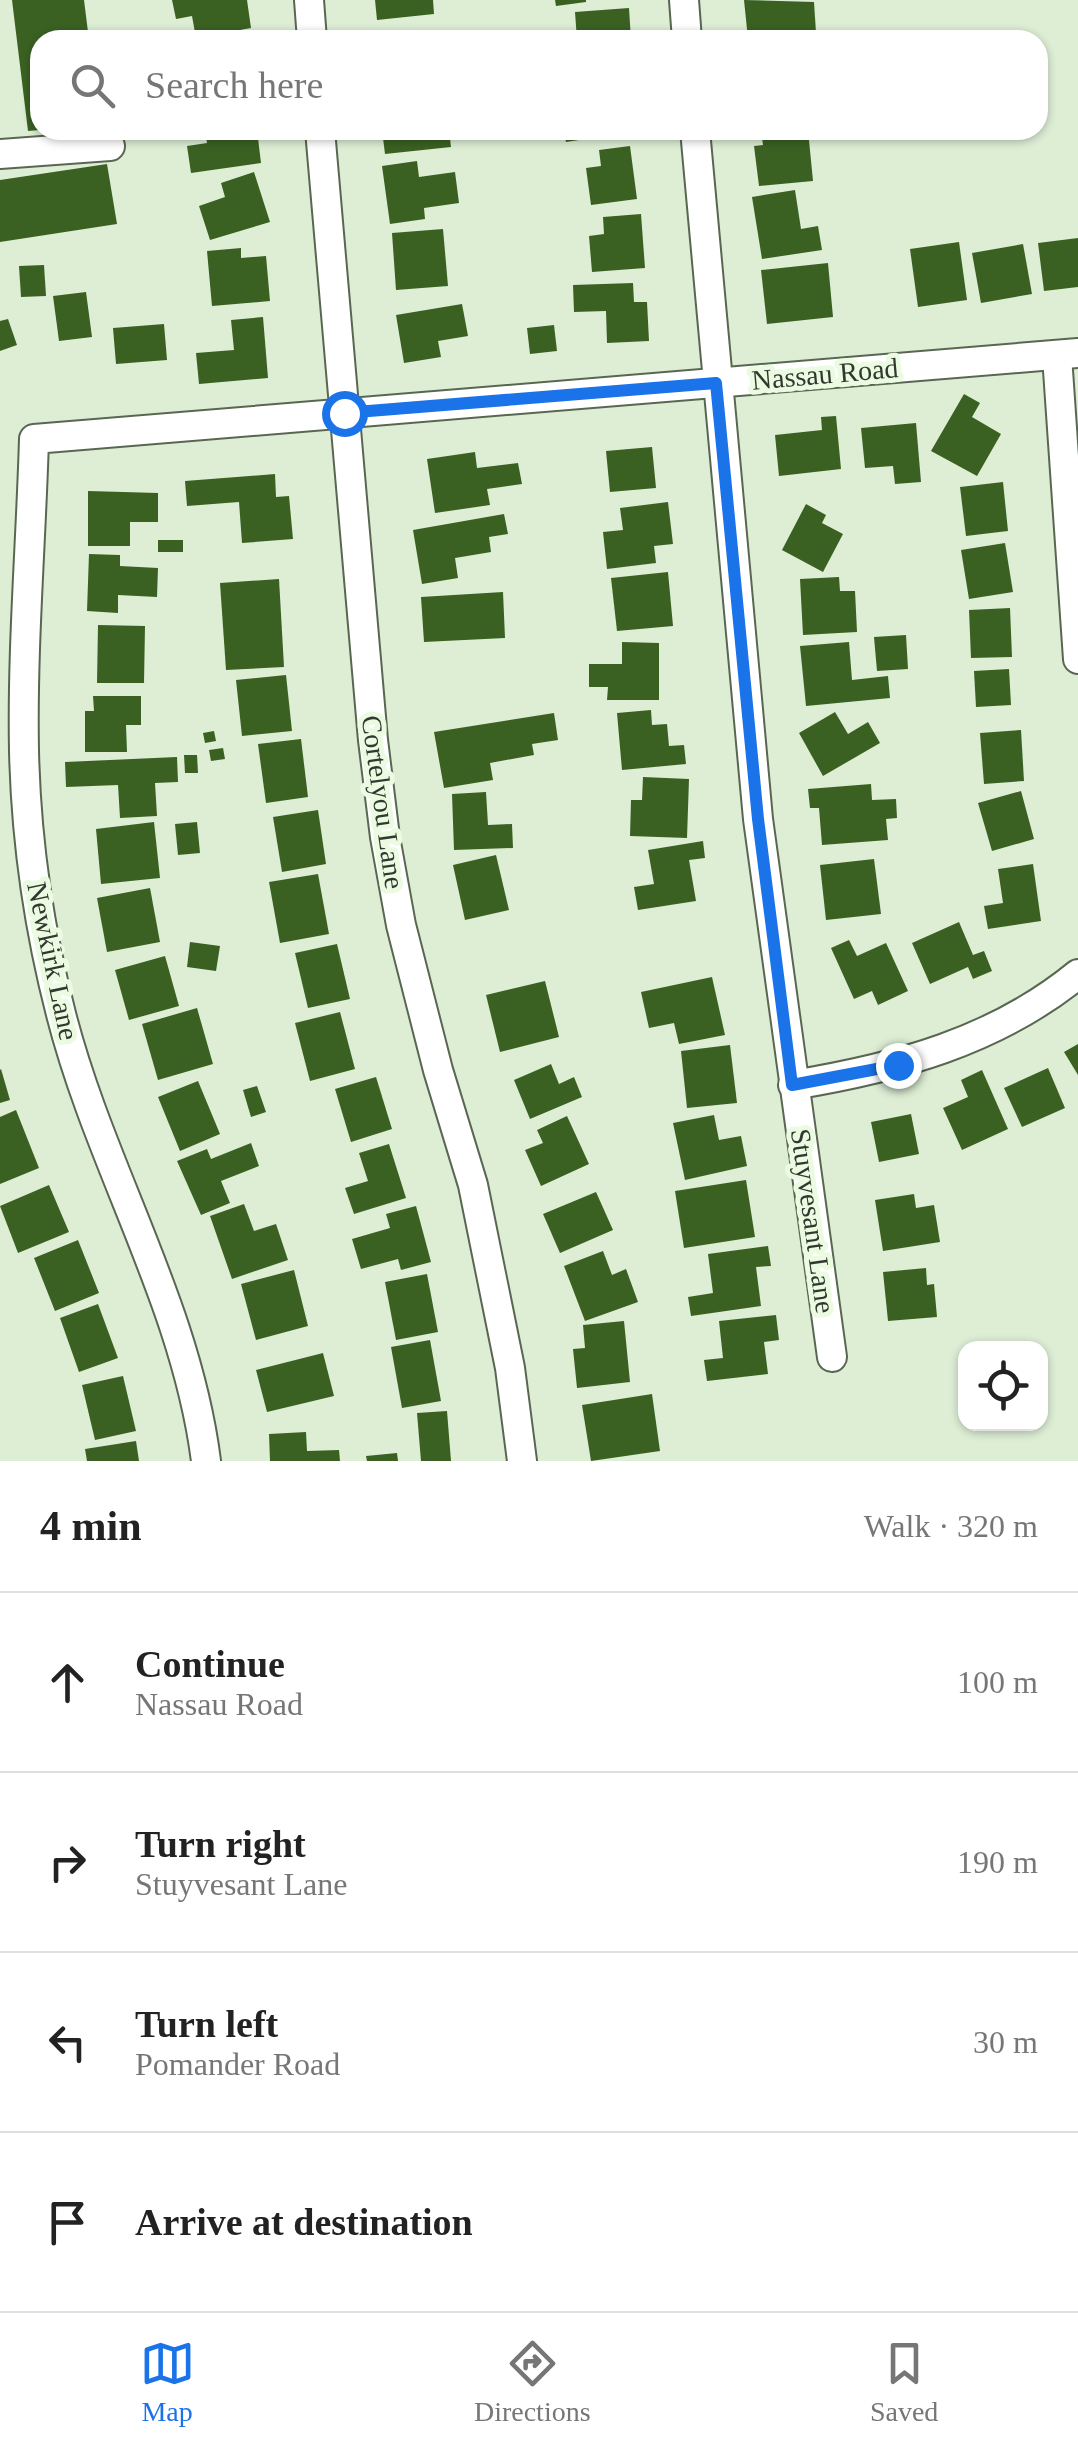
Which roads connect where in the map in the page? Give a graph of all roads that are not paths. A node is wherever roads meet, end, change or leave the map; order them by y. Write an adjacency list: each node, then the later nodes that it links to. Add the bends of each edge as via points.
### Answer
1 (309, 0): 3 (street)
2 (684, 0): 4 (street)
3 (311, 30)
4 (686, 30)
5 (321, 140): 11 (street, Cortelyou Lane)
6 (696, 140): 10 (street, Stuyvesant Lane)
7 (110, 146): 8 (street)
8 (0, 154)
9 (1067, 354): 10 (street, Nassau Road); 13 (street)
10 (716, 383): 11 (street, Nassau Road); 15 (street, Stuyvesant Lane, via 758,819)
11 (344, 413): 12 (street, Nassau Road); 18 (street, Cortelyou Lane, via 384,837 416,988 474,1185)
12 (34, 439): 17 (street, Newkirk Lane, via 24,750 43,933 87,1103 170,1309)
13 (1078, 660)
14 (1078, 974): 15 (street, via 955,1046 898,1065)
15 (792, 1085): 16 (street, Stuyvesant Lane)
16 (832, 1357)
17 (206, 1461)
18 (522, 1461)

